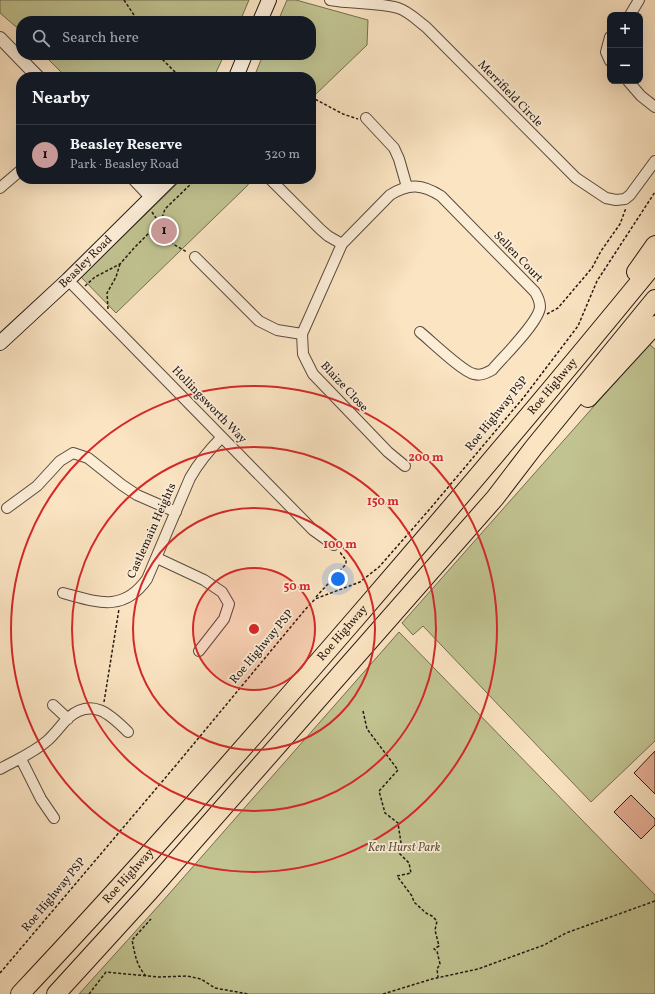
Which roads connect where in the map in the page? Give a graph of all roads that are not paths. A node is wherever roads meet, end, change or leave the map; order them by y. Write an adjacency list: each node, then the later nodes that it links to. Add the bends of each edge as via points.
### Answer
1 (269, 0): 6 (main road)
2 (330, 0): 4 (street, Merrifield Circle, via 348,3)
3 (639, 0): 5 (street)
4 (382, 2): 19 (street, Merrifield Circle, via 412,15 426,27 576,178 606,198 625,199)
5 (632, 12)
6 (262, 16)
7 (3, 39): 8 (street); 9 (street)
8 (16, 47)
9 (16, 53)
10 (22, 60): 13 (street)
11 (31, 60): 14 (street)
12 (243, 60): 15 (main road)
13 (33, 72)
14 (42, 72)
15 (238, 72)
16 (631, 84): 17 (street)
17 (655, 107)
18 (366, 118): 25 (street, via 394,148)
19 (655, 161)
20 (16, 174): 26 (street)
21 (138, 184): 27 (street)
22 (147, 184): 27 (street)
23 (165, 184): 27 (main road, Beasley Road)
24 (275, 184): 28 (street, via 320,229)
25 (407, 187): 28 (street, via 390,196); 35 (street, Sellen Court, via 430,189 441,196 535,292 540,307 535,320 492,370 484,374 474,374 465,370)
26 (0, 188)
27 (151, 198): 32 (main road, Beasley Road)
28 (342, 244): 36 (street, Blaize Close)
29 (655, 245): 38 (highway)
30 (195, 257): 36 (street, via 259,321 277,330)
31 (655, 263): 38 (highway, Roe Highway)
32 (68, 280): 37 (main road, Beasley Road); 39 (street, Hollingsworth Way)
33 (655, 298): 41 (highway, Roe Highway)
34 (655, 325): 41 (highway)
35 (420, 332)
36 (302, 334): 40 (street, Blaize Close, via 303,354 312,374 388,452)
37 (0, 343)
38 (568, 369): 54 (highway, Roe Highway, via 277,709)
39 (222, 437): 43 (street, Castlemain Heights, via 198,463); 44 (street, Hollingsworth Way, via 313,530)
40 (405, 466)
41 (494, 498): 55 (highway, Roe Highway, via 149,892)
42 (7, 508): 43 (street, via 37,486 60,461 73,453 88,458 137,496)
43 (176, 512): 45 (street, Castlemain Heights)
44 (334, 545)
45 (157, 558): 46 (street, Castlemain Heights, via 147,579 130,597 118,601 97,602); 47 (street, via 204,580 222,592 229,604 224,619)
46 (63, 593)
47 (199, 651)
48 (53, 705): 49 (street)
49 (68, 719): 50 (street, via 84,709 101,710 114,718); 51 (street, via 48,740)
50 (128, 732)
51 (20, 759): 52 (street); 53 (street, via 41,800)
52 (0, 769)
53 (54, 818)
54 (20, 994)
55 (56, 994)

